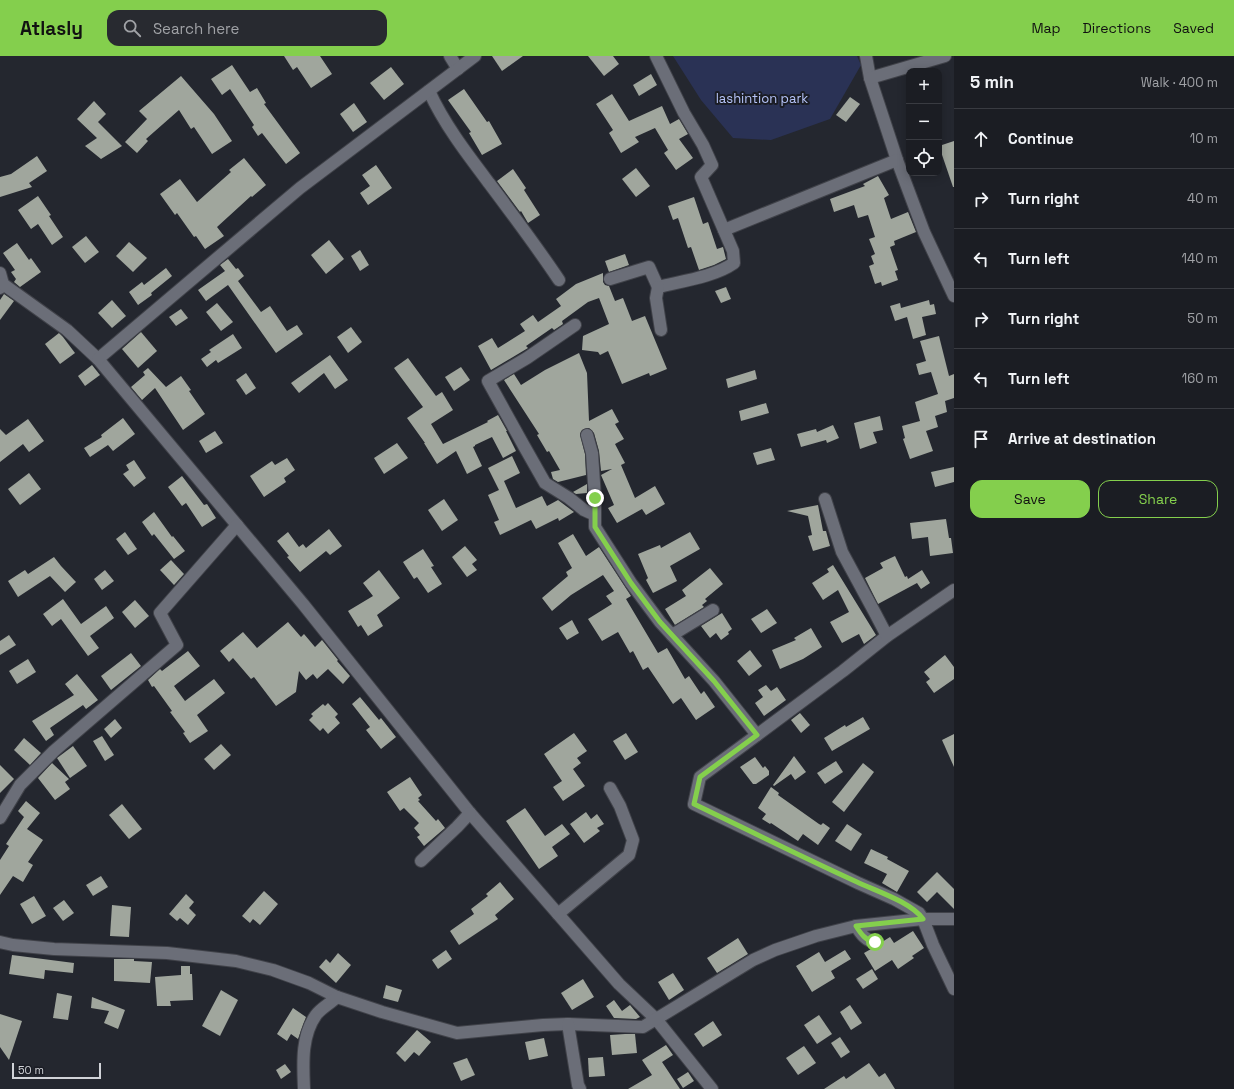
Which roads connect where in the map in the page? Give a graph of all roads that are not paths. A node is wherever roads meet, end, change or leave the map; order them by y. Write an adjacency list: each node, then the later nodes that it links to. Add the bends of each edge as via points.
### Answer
1 (450, 56): 6 (street)
2 (475, 56): 6 (street)
3 (656, 56): 10 (street, via 712,165 701,176)
4 (866, 56): 7 (street)
5 (945, 56): 7 (street)
6 (458, 69): 8 (street)
7 (870, 78): 9 (street)
8 (429, 91): 12 (street, via 438,111); 18 (street, via 300,188)
9 (897, 160): 10 (street); 15 (street, via 924,232)
10 (724, 230): 14 (street, via 733,251 734,263 700,277)
11 (610, 279): 14 (street, via 649,266)
12 (559, 280)
13 (1, 282): 18 (street, via 67,330)
14 (658, 287): 17 (street, via 656,298)
15 (954, 296)
16 (575, 325): 21 (street, via 488,381 545,483)
17 (661, 330)
18 (98, 359): 22 (street)
19 (586, 435): 21 (street, via 592,453)
20 (825, 499): 26 (street, via 842,552)
21 (595, 515): 25 (street, via 595,527 631,583)
22 (237, 525): 29 (street); 30 (street, via 160,613 177,645 54,751 20,785)
23 (954, 590): 26 (street)
24 (713, 610): 25 (street)
25 (672, 635): 27 (street, via 714,681)
26 (887, 636): 27 (street)
27 (757, 735): 33 (street, via 700,777 694,804 894,899 919,913)
28 (610, 788): 32 (street, via 633,840 629,855)
29 (470, 813): 31 (street); 32 (street)
30 (0, 818)
31 (421, 861)
32 (558, 914): 40 (street, via 619,984)
33 (923, 919): 34 (street); 35 (street); 38 (street)
34 (954, 919)
35 (856, 926): 37 (street, via 862,936); 40 (street, via 816,936 753,960)
36 (0, 942): 39 (street, via 13,946 167,953 236,961 273,970)
37 (875, 942)
38 (954, 989)
39 (338, 997): 41 (street, via 457,1033); 42 (street, via 316,1014 307,1030 303,1057)
40 (656, 1019): 41 (street, via 643,1026); 44 (street)
41 (568, 1024): 43 (street)
42 (304, 1089)
43 (580, 1089)
44 (712, 1089)

